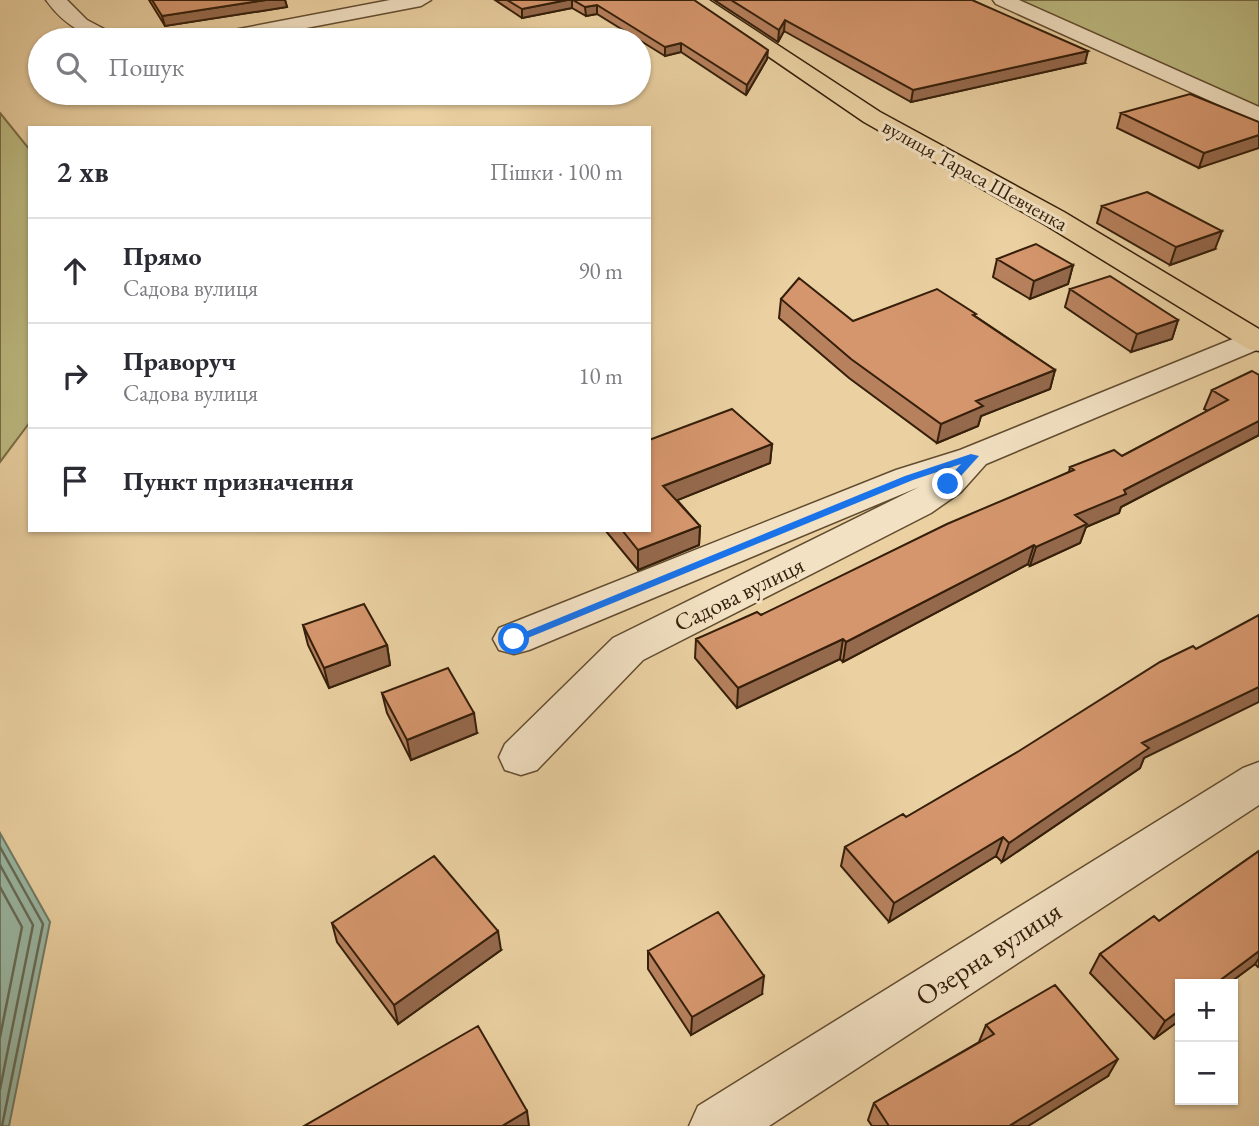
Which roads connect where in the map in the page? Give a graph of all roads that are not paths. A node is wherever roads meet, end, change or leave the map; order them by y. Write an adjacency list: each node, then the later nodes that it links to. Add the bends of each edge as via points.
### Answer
1 (56, 0): 5 (street)
2 (421, 0): 6 (street)
3 (696, 0): 8 (main road, вулиця Тараса Шевченка, via 872,117 1054,218)
4 (1003, 0): 7 (street)
5 (88, 28)
6 (275, 28)
7 (1259, 116)
8 (1257, 341): 9 (street, Садова вулиця)
9 (974, 456): 10 (street, Садова вулиця, via 909,478); 11 (street, Садова вулиця, via 948,484 918,505 628,649)
10 (514, 639)
11 (522, 757)
12 (1259, 781): 13 (street, Озерна вулиця)
13 (718, 1126)

